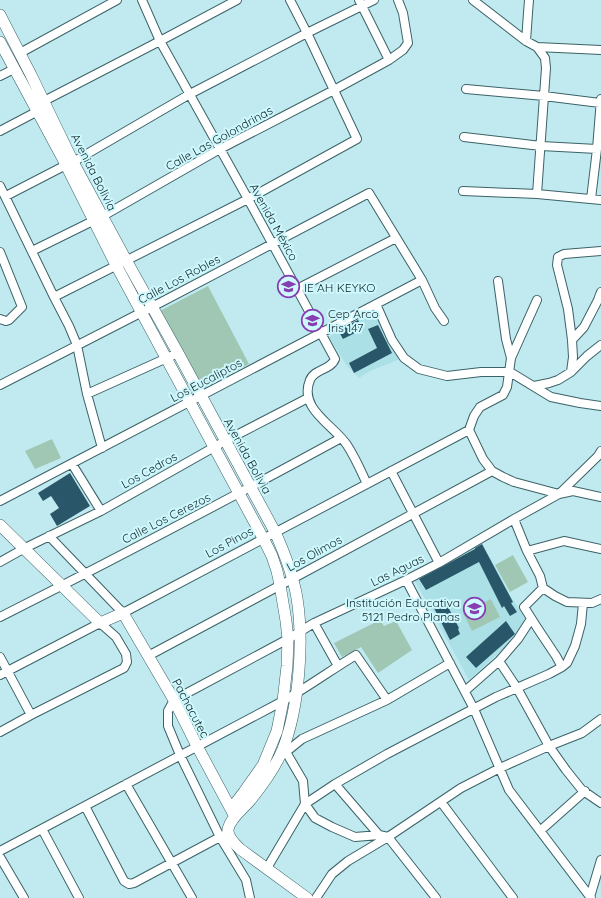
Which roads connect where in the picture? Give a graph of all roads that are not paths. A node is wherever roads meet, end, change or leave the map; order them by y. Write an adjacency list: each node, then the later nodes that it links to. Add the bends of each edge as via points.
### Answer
1 (117, 0): 17 (street)
2 (142, 0): 12 (street, Avenida México)
3 (237, 0): 12 (street)
4 (290, 0): 11 (street)
5 (374, 0): 9 (street)
6 (398, 0): 18 (street, Calle Las Golondrinas, via 408,43)
7 (474, 0): 13 (street)
8 (529, 0): 13 (street)
9 (360, 3): 11 (street); 18 (street)
10 (0, 15): 17 (main road, Avenida Bolivia)
11 (307, 33): 24 (street); 25 (street)
12 (160, 41): 25 (street, Avenida México); 28 (street)
13 (526, 41): 15 (street)
14 (0, 42): 19 (main road, Avenida Bolivia)
15 (536, 47): 16 (street); 26 (street, via 545,58)
16 (601, 50)
17 (20, 53): 20 (main road, Avenida Bolivia)
18 (389, 60): 24 (street, Calle Las Golondrinas)
19 (14, 69): 21 (street); 22 (main road, Avenida Bolivia)
20 (31, 75): 22 (main road); 28 (main road, Avenida Bolivia)
21 (0, 76)
22 (20, 80): 29 (main road, Avenida Bolivia)
23 (466, 89): 26 (street)
24 (334, 90): 33 (street, Calle Las Golondrinas); 40 (street, via 357,139)
25 (190, 94): 33 (street, Avenida México); 35 (street)
26 (544, 96): 27 (street); 32 (street)
27 (601, 100): 34 (street)
28 (44, 101): 35 (main road, Avenida Bolivia)
29 (38, 111): 30 (street); 35 (main road, Avenida Bolivia)
30 (0, 131)
31 (464, 137): 32 (street)
32 (541, 146): 34 (street); 38 (street)
33 (220, 149): 40 (street, Avenida México); 43 (street, Calle Las Golondrinas)
34 (597, 149): 41 (street)
35 (70, 163): 39 (street); 43 (main road, Avenida Bolivia)
36 (0, 186): 39 (street)
37 (463, 191): 38 (street)
38 (537, 194): 41 (street)
39 (6, 196): 46 (street)
40 (248, 199): 45 (street, Avenida México); 49 (street)
41 (591, 199): 42 (street)
42 (601, 200)
43 (99, 218): 46 (street, Calle Las Golondrinas); 49 (main road, Avenida Bolivia); 51 (main road, Avenida Bolivia)
44 (396, 238): 45 (street, Calle Los Robles, via 369,193); 52 (street); 54 (street)
45 (272, 244): 54 (street, Avenida México); 59 (street, Calle Los Robles)
46 (32, 251): 56 (street)
47 (601, 251): 64 (street, via 564,254 558,257 557,264 568,309)
48 (0, 252): 50 (street)
49 (126, 260): 51 (street); 59 (main road, Avenida Bolivia)
50 (2, 262): 61 (street, via 22,307 9,320)
51 (116, 266): 56 (street); 60 (main road, Avenida Bolivia)
52 (422, 280): 58 (street, Los Eucaliptos); 62 (street)
53 (498, 281): 69 (street)
54 (297, 289): 63 (street, Avenida México)
55 (601, 292): 64 (street, via 584,327)
56 (54, 297): 65 (street)
57 (537, 300): 69 (street)
58 (376, 304): 63 (street, Los Eucaliptos); 70 (street, via 392,340 404,358 419,369 447,376)
59 (152, 307): 60 (street, Calle Los Robles); 67 (main road, Avenida Bolivia)
60 (141, 313): 65 (street, Calle Los Robles); 68 (main road, Avenida Bolivia)
61 (0, 319)
62 (444, 321)
63 (321, 333): 75 (street, Los Eucaliptos); 76 (street, Avenida México, via 335,359 310,378)
64 (572, 340): 71 (street, via 573,357)
65 (77, 345): 72 (street, Calle Los Robles); 74 (street)
66 (601, 345): 71 (street)
67 (178, 353): 68 (street); 75 (main road, Avenida Bolivia)
68 (166, 358): 74 (street); 77 (main road, Avenida Bolivia)
69 (511, 358): 70 (street)
70 (510, 372): 73 (street); 79 (street, via 503,395 480,407)
71 (570, 372): 73 (street, via 558,380)
72 (0, 385)
73 (534, 386): 78 (street, via 551,397)
74 (87, 394): 82 (street)
75 (201, 396): 77 (street, Los Eucaliptos); 81 (main road, Avenida Bolivia)
76 (308, 398): 80 (street, via 313,410); 81 (street, Los Cedros)
77 (189, 402): 82 (street, Los Eucaliptos); 83 (main road, Avenida Bolivia)
78 (601, 406)
79 (469, 430): 86 (street, via 483,460); 87 (street, Los Pinos)
80 (341, 438): 88 (street, via 348,446); 89 (street, Calle Los Cerezos)
81 (225, 441): 83 (street, Los Cedros); 89 (main road, Avenida Bolivia)
82 (102, 448): 85 (street, Los Eucaliptos)
83 (214, 448): 90 (main road, Avenida Bolivia); 94 (street, Los Cedros)
84 (600, 454): 91 (street, Las Aguas)
85 (72, 464): 93 (street, Los Eucaliptos); 94 (street)
86 (492, 470): 91 (street, via 514,482); 95 (street, Los Olimos)
87 (392, 471): 88 (street, Los Pinos); 95 (street)
88 (367, 484): 98 (street, Los Pinos)
89 (250, 487): 90 (street, Calle Los Cerezos); 98 (main road, Avenida Bolivia)
90 (239, 493): 100 (main road, Avenida Bolivia); 106 (street, Calle Los Cerezos)
91 (559, 494): 92 (street, via 573,491); 96 (street, Las Aguas)
92 (601, 497)
93 (0, 501)
94 (101, 511): 99 (street, Los Cedros)
95 (413, 513): 105 (street); 107 (street, Los Olimos)
96 (514, 518): 103 (street); 105 (street, Las Aguas)
97 (0, 525): 101 (main road)
98 (275, 532): 100 (street, Los Pinos); 107 (main road, Avenida Bolivia, via 286,556)
99 (48, 536): 101 (street, Los Cedros); 106 (street)
100 (263, 538): 110 (main road, Avenida Bolivia, via 272,556); 114 (street, Los Pinos)
101 (25, 548): 104 (street, Los Cedros); 109 (main road)
102 (601, 549): 103 (street, via 564,541)
103 (527, 551): 111 (street, via 540,576)
104 (0, 562)
105 (439, 563): 108 (street, Las Aguas)
106 (85, 574): 109 (street, Calle Los Cerezos); 114 (street)
107 (292, 579): 110 (street, Los Olimos); 119 (main road, Avenida Bolivia, via 297,599)
108 (406, 580): 118 (street, Las Aguas); 124 (street)
109 (63, 585): 115 (street, Calle Los Cerezos); 117 (main road)
110 (280, 585): 120 (main road, Avenida Bolivia); 121 (street, Los Olimos)
111 (543, 588): 113 (street, via 567,602); 116 (street, via 524,607)
112 (601, 599): 113 (street)
113 (583, 603): 126 (street, via 575,646 567,663)
114 (123, 613): 117 (main road, Los Pinos); 121 (main road, Pachacutec)
115 (0, 616)
116 (531, 619): 123 (street); 126 (street)
117 (100, 623): 127 (street, Los Pinos); 135 (street, via 116,637 126,654 127,662 124,668)
118 (314, 623): 119 (street, Las Aguas); 125 (street)
119 (299, 632): 120 (street, Las Aguas); 130 (main road, Avenida Bolivia)
120 (288, 639): 131 (street, Las Aguas); 133 (main road, Avenida Bolivia)
121 (148, 656): 131 (main road, Pachacutec)
122 (0, 657): 127 (street)
123 (499, 661): 128 (street); 129 (street)
124 (450, 663): 129 (street); 132 (street)
125 (338, 666): 130 (street); 132 (street, via 356,655)
126 (562, 667): 128 (street)
127 (4, 673): 135 (street)
128 (517, 688): 134 (street); 139 (street)
129 (465, 691): 134 (street)
130 (296, 694): 133 (street); 140 (main road, Avenida Bolivia)
131 (174, 700): 138 (main road, Pachacutec); 141 (street, via 168,711 168,726)
132 (387, 700): 140 (street, via 302,739)
133 (283, 701): 138 (street); 150 (main road, Avenida Bolivia, via 277,731 263,765)
134 (474, 709): 142 (street); 144 (street)
135 (31, 715): 137 (street)
136 (601, 719): 139 (street, via 582,733)
137 (0, 732)
138 (197, 746): 141 (street); 150 (main road, Pachacutec)
139 (549, 746): 142 (street); 145 (street)
140 (284, 752): 148 (street, via 303,781); 150 (main road, Avenida Bolivia, via 252,798)
141 (180, 755): 143 (street); 153 (street)
142 (500, 768): 146 (street, via 461,788); 152 (street, via 509,790)
143 (126, 784): 149 (street); 159 (street)
144 (335, 784): 148 (street); 154 (street)
145 (585, 792): 147 (street); 152 (street)
146 (441, 802): 155 (street); 169 (street)
147 (601, 803)
148 (305, 804): 154 (street, via 315,818 332,828 355,837); 160 (street)
149 (85, 806): 151 (street); 159 (street, via 124,881 134,883)
150 (233, 813): 153 (main road, Avenida Bolivia)
151 (42, 828): 156 (street); 163 (street)
152 (540, 831): 161 (street)
153 (224, 835): 159 (street); 160 (main road); 165 (street, via 229,851 246,880)
154 (379, 835): 155 (street)
155 (388, 837): 167 (street, via 348,860 332,874); 168 (street)
156 (0, 851)
157 (0, 857): 162 (street)
158 (601, 860): 161 (street)
159 (171, 863): 164 (street)
160 (267, 868): 166 (main road)
161 (591, 897)
162 (24, 898)
163 (79, 898)
164 (192, 898)
165 (250, 898)
166 (307, 898)
167 (316, 898)
168 (436, 898)
169 (513, 898)

